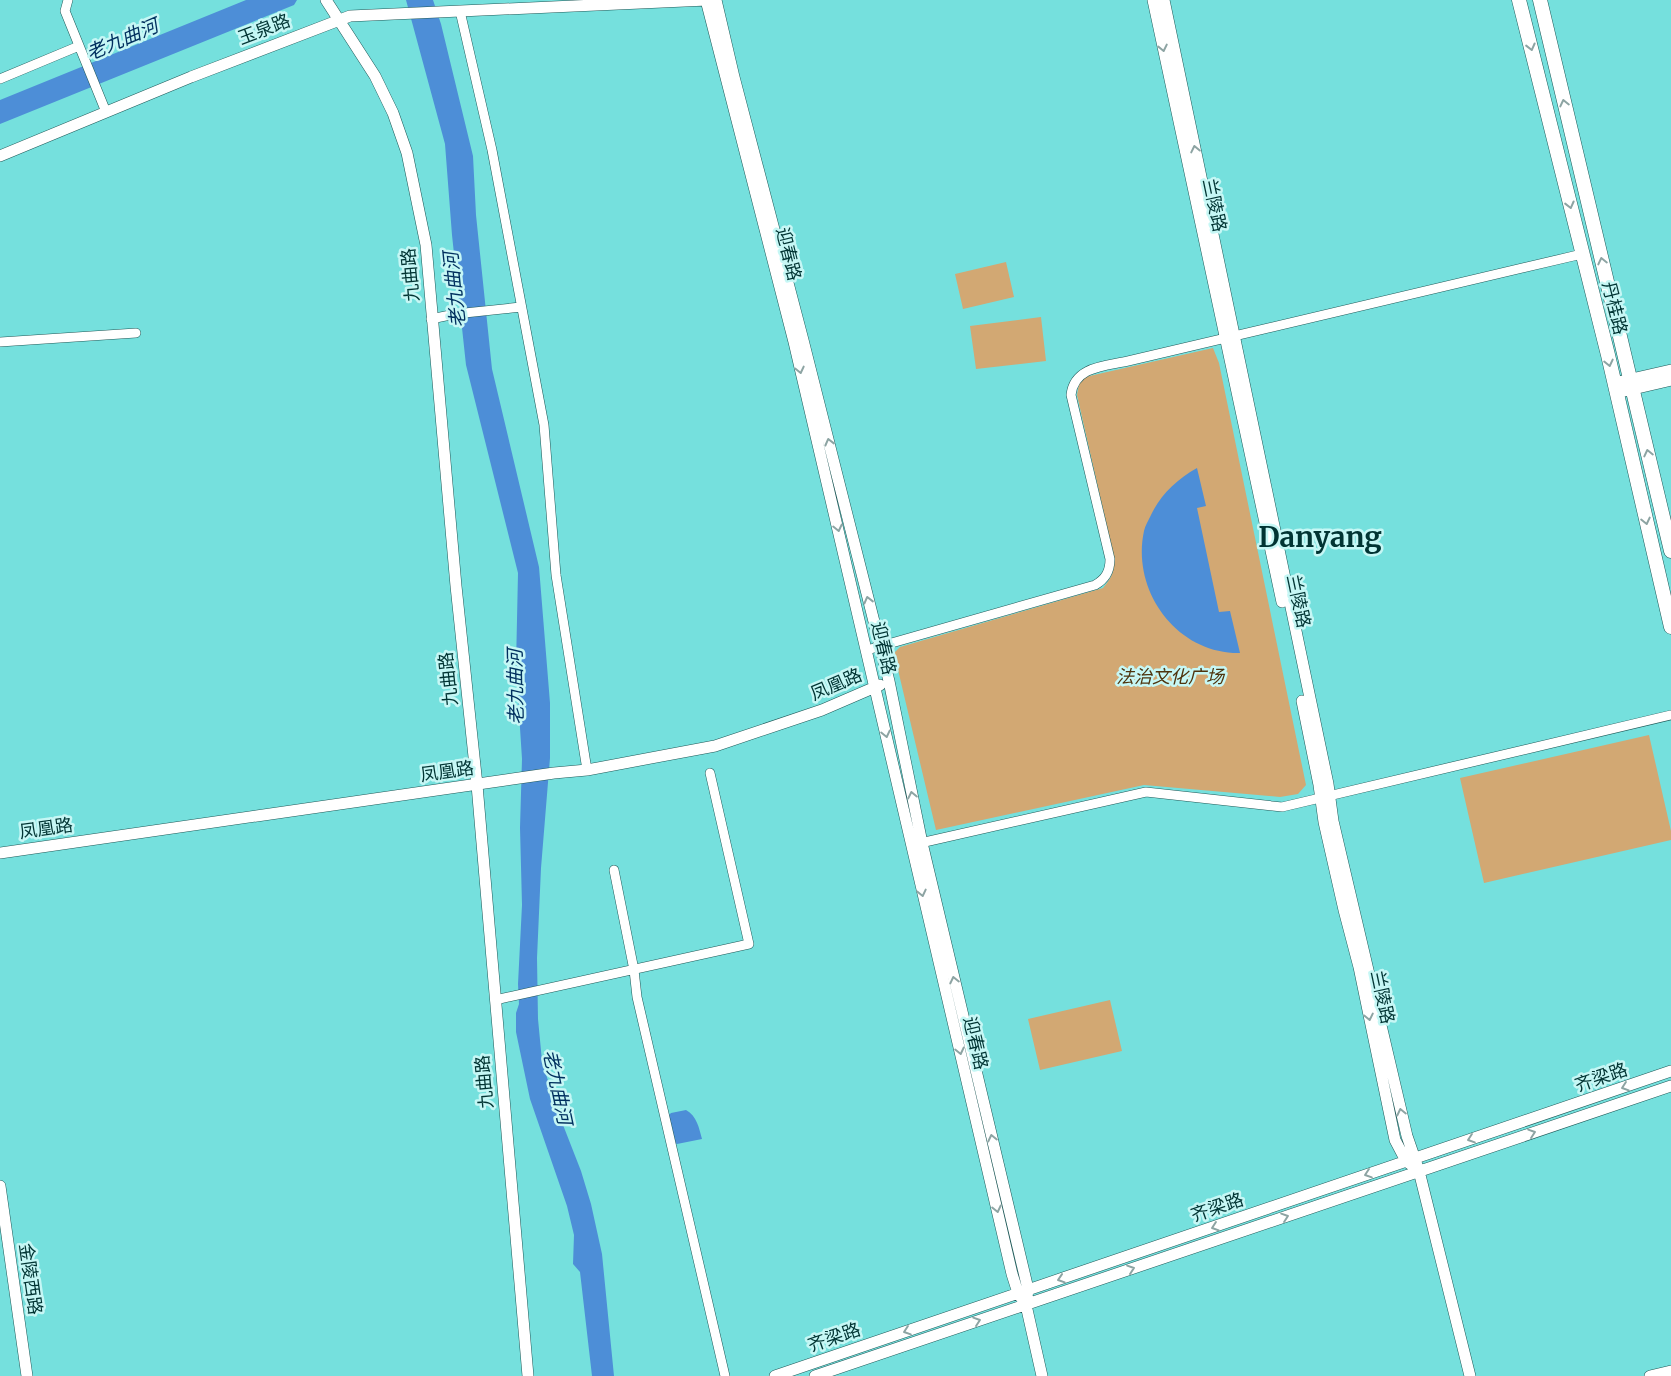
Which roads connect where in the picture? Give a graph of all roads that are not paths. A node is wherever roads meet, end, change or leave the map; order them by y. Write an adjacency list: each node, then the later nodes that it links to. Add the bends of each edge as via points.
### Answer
1 (68, 0): 11 (street, via 65,11)
2 (326, 0): 10 (street, 九曲路)
3 (707, 0): 9 (street, 玉泉路); 28 (street, 迎春路, one-way to 28, via 794,342)
4 (716, 0): 27 (street, 迎春路, one-way to 4)
5 (1153, 0): 19 (street, 兰陵路, one-way to 19)
6 (1164, 0): 19 (street, 兰陵路, one-way to 6)
7 (1519, 0): 15 (main road, 丹桂路, one-way to 15)
8 (1540, 0): 23 (main road, 丹桂路, one-way to 8)
9 (460, 11): 10 (street, 玉泉路); 16 (street, via 492,150)
10 (338, 19): 13 (street, 玉泉路); 17 (street, 九曲路, via 375,76 407,153 426,245)
11 (79, 46): 12 (street); 13 (street)
12 (0, 79)
13 (106, 112): 14 (street, 玉泉路)
14 (0, 156)
15 (1582, 254): 19 (street); 24 (main road, 丹桂路, one-way to 24)
16 (521, 307): 17 (street); 32 (street, via 544,425 556,575)
17 (431, 319): 34 (street, 九曲路)
18 (136, 333): 20 (street)
19 (1230, 336): 27 (street, via 1095,368 1076,379 1071,395 1110,559 1110,568 1101,581); 35 (street, 兰陵路, via 1302,699)
20 (0, 342)
21 (1671, 370): 23 (street)
22 (1671, 380): 23 (street)
23 (1631, 384): 24 (street); 25 (main road, 丹桂路, one-way to 23)
24 (1615, 388): 26 (main road, 丹桂路, one-way to 26)
25 (1671, 552)
26 (1671, 627)
27 (880, 646): 28 (street); 29 (street, 迎春路)
28 (867, 650): 30 (street, 迎春路)
29 (889, 681): 30 (street, 凤凰路); 36 (street, 迎春路, one-way to 29)
30 (875, 687): 32 (street, 凤凰路, via 822,710 715,746); 36 (street, 迎春路, one-way to 36)
31 (1671, 716): 35 (street)
32 (587, 770): 34 (street, 凤凰路)
33 (710, 772): 39 (street, via 749,944)
34 (476, 785): 37 (street, 凤凰路); 40 (street, 九曲路)
35 (1326, 797): 36 (street, via 1282,808 1146,792); 43 (street, 兰陵路)
36 (916, 844): 47 (street, 迎春路)
37 (0, 853)
38 (614, 870): 39 (street)
39 (634, 970): 40 (street); 53 (street, via 636,997)
40 (495, 1000): 52 (street, 九曲路)
41 (1671, 1071): 43 (street, 齐梁路, one-way to 43)
42 (1671, 1086): 44 (street, 齐梁路, one-way to 42)
43 (1410, 1160): 44 (street, 兰陵路); 47 (street, 齐梁路, one-way to 47)
44 (1419, 1172): 48 (street, 齐梁路, one-way to 44); 57 (street, 兰陵路)
45 (0, 1186): 46 (street, 金陵西路)
46 (3, 1236): 51 (street, 金陵西路)
47 (1023, 1291): 48 (street, 迎春路); 50 (street, 齐梁路, one-way to 50)
48 (1026, 1305): 55 (street, 齐梁路, one-way to 48); 56 (street, 迎春路)
49 (1671, 1370): 58 (street)
50 (805, 1371): 54 (street, 齐梁路)
51 (27, 1376)
52 (528, 1376)
53 (725, 1376)
54 (775, 1376)
55 (815, 1376)
56 (1042, 1376)
57 (1470, 1376)
58 (1650, 1376)

